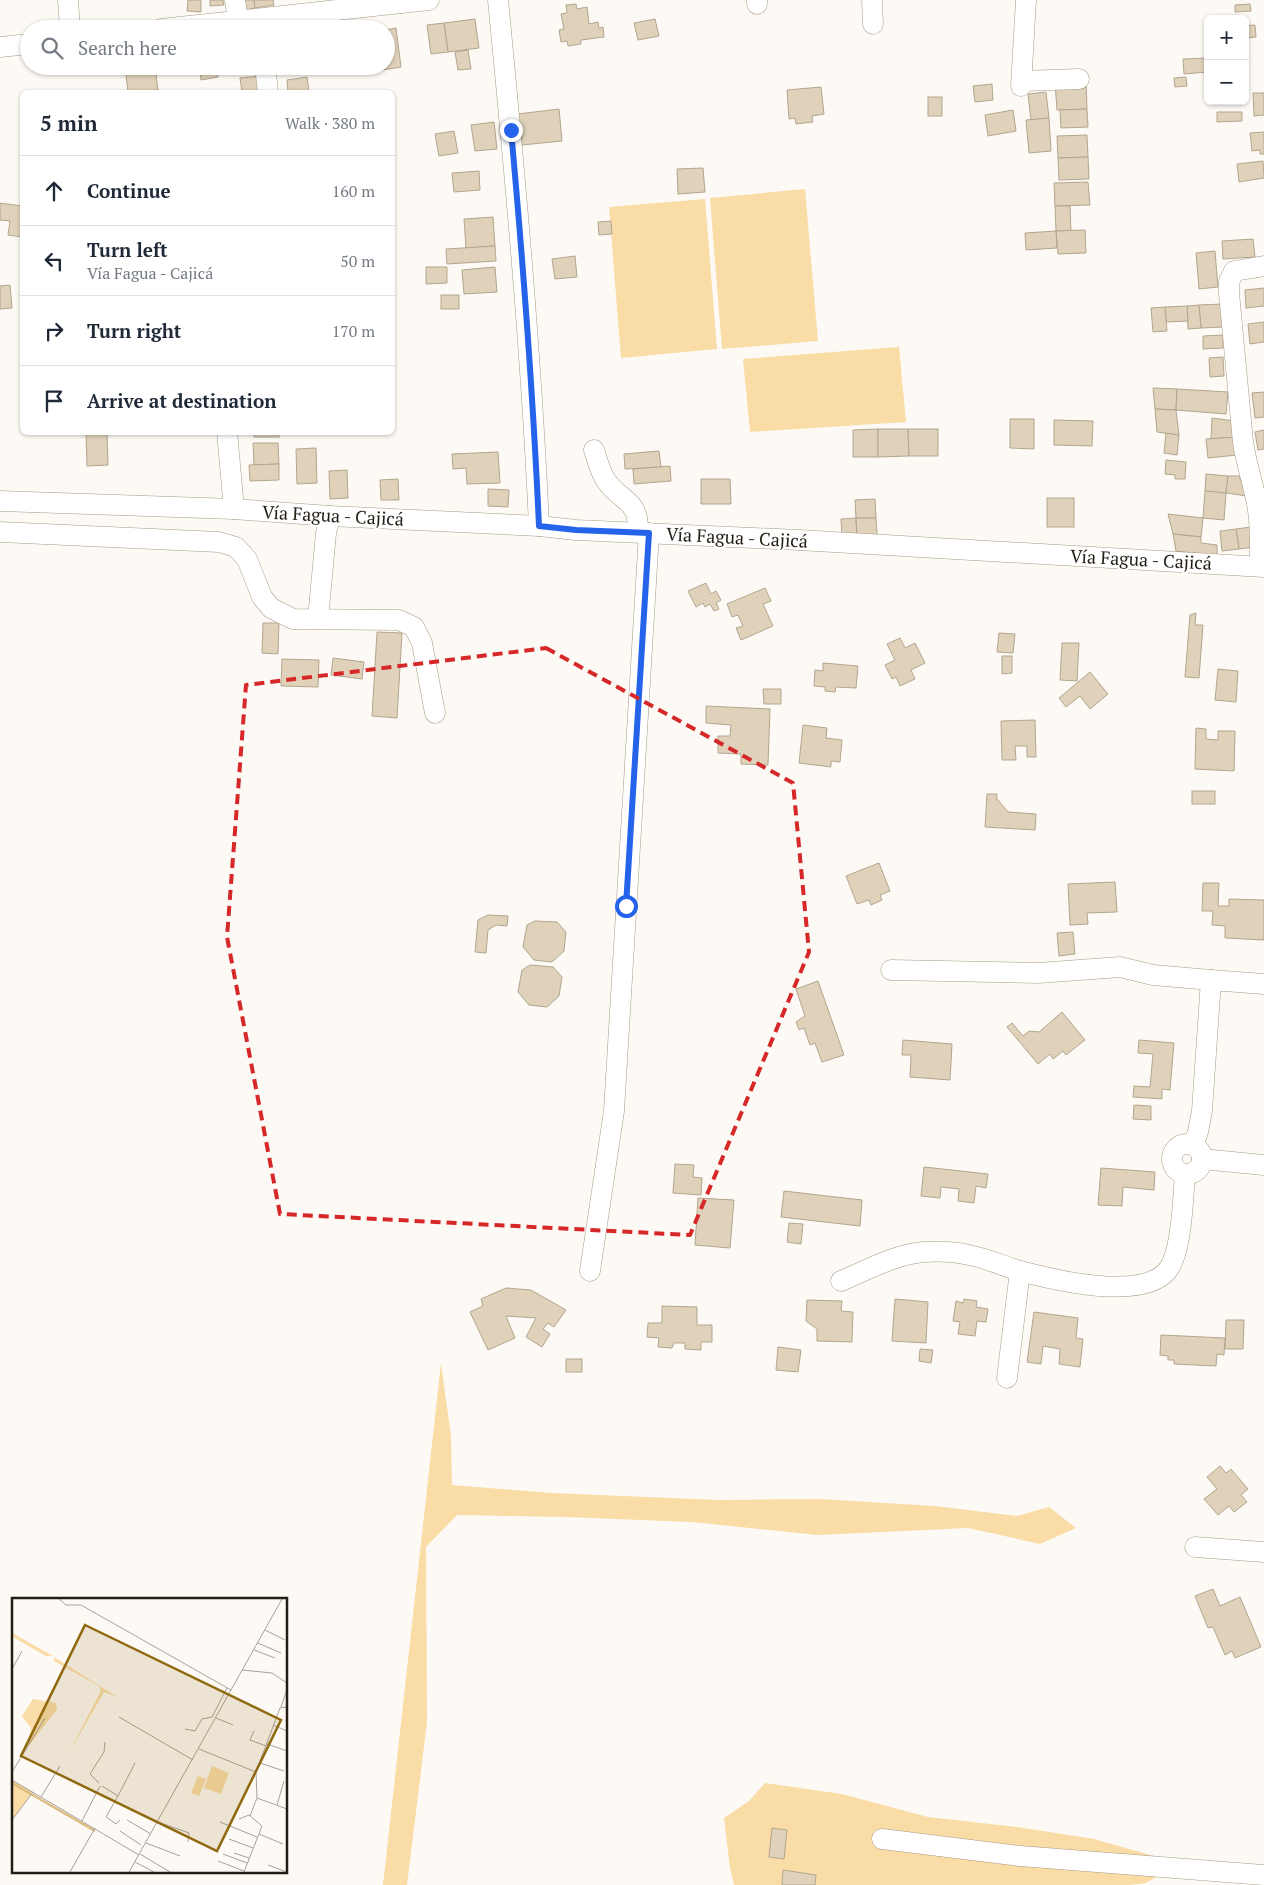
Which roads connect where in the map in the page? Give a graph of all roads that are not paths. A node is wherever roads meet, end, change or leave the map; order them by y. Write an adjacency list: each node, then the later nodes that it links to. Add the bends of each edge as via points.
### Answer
1 (68, 0): 7 (street)
2 (235, 0): 8 (street)
3 (498, 0): 22 (street, via 517,194)
4 (872, 0): 10 (street)
5 (1026, 0): 14 (street, via 1021,84)
6 (417, 1): 9 (street)
7 (69, 20)
8 (238, 20)
9 (281, 20)
10 (873, 24)
11 (20, 45): 12 (street)
12 (0, 47)
13 (266, 75): 15 (street)
14 (1079, 79)
15 (268, 90)
16 (1264, 266): 25 (street, via 1234,271 1229,294 1243,442 1257,504)
17 (228, 435): 20 (street)
18 (594, 450): 24 (street, via 605,479 630,503)
19 (0, 501): 20 (street, Vía Fagua - Cajicá)
20 (234, 510): 21 (street, Vía Fagua - Cajicá)
21 (330, 516): 22 (street, Vía Fagua - Cajicá); 26 (street)
22 (539, 526): 24 (street, Vía Fagua - Cajicá)
23 (0, 532): 26 (street, via 219,542 236,547 247,559 262,597 271,608 293,619)
24 (643, 533): 25 (street, Vía Fagua - Cajicá); 34 (street, via 614,1111)
25 (1262, 567)
26 (318, 619): 27 (street, via 399,620 414,627 422,643)
27 (435, 713)
28 (891, 970): 29 (street, via 1038,973 1120,967 1153,975)
29 (1211, 980): 30 (street); 31 (street)
30 (1264, 984)
31 (1198, 1152): 32 (street); 33 (street, via 1197,1170); 33 (street, via 1182,1144 1172,1154 1171,1162 1175,1169)
32 (1264, 1166)
33 (1185, 1174): 35 (street, via 1181,1222 1173,1259 1158,1278 1124,1287 1097,1286)
34 (590, 1271)
35 (1020, 1271): 36 (street, via 969,1255 924,1252 896,1258); 37 (street)
36 (841, 1282)
37 (1008, 1378)
38 (1195, 1547): 39 (street)
39 (1264, 1552)
40 (882, 1839): 41 (street, via 1020,1856)
41 (1264, 1876)

